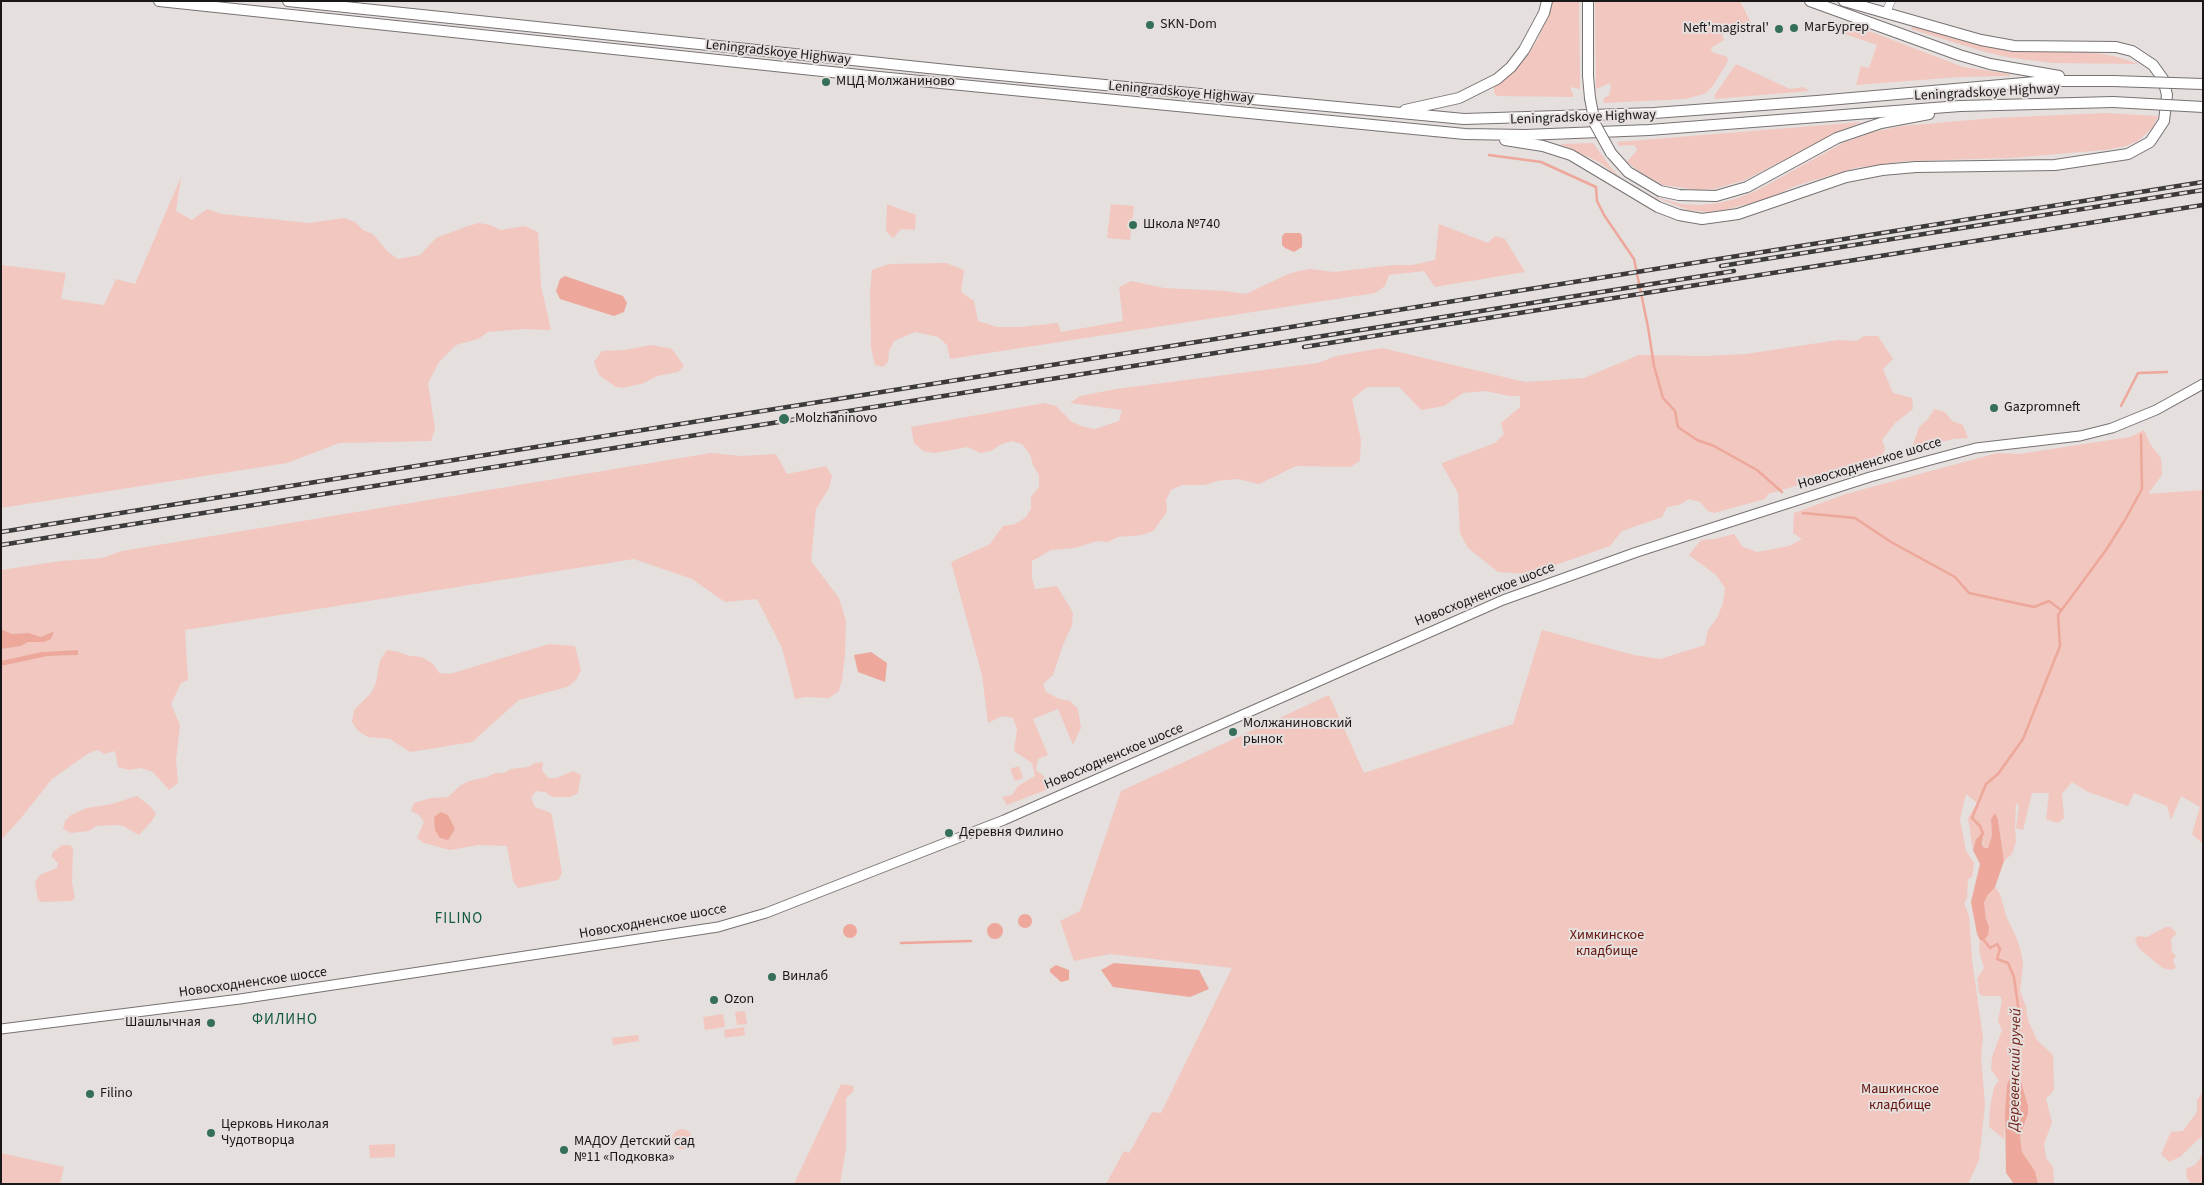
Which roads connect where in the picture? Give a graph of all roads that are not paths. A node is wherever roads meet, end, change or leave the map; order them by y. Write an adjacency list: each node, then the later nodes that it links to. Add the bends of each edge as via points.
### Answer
1 (160, 1): 14 (highway, Leningradskoye Highway)
2 (288, 1): 13 (highway, Leningradskoye Highway, via 929,68)
3 (1547, 1): 13 (highway, via 1524,50 1497,79 1459,98)
4 (1588, 1): 11 (highway, bridge, via 1588,76 1595,124 1611,153 1628,172 1660,190 1680,195 1716,196 1747,187 1837,138 1881,123)
5 (1810, 1): 9 (highway, via 1990,64)
6 (1844, 1): 8 (highway)
7 (1891, 1): 8 (street)
8 (1886, 12): 14 (highway, via 1981,40 2014,46 2116,47 2132,51 2153,65 2163,79 2168,104 2164,121 2150,142 2128,154 2055,165 1882,170 1846,177 1738,214 1702,218 1679,215 1658,207 1571,155 1543,146)
9 (2088, 80): 10 (highway, Leningradskoye Highway, bridge); 13 (highway, Leningradskoye Highway, via 1654,113 1464,119)
10 (2203, 84)
11 (1993, 106): 12 (highway, Leningradskoye Highway, bridge, via 2113,102); 14 (highway, Leningradskoye Highway, via 1649,130)
12 (2203, 107)
13 (1392, 112)
14 (1464, 134)
15 (2203, 384): 16 (main road, Новосходненское шоссе, via 2156,410 2112,428 2080,436 1976,448 1870,477 1637,552 1503,600 1004,820 766,913 718,927 240,999)
16 (1, 1029)

